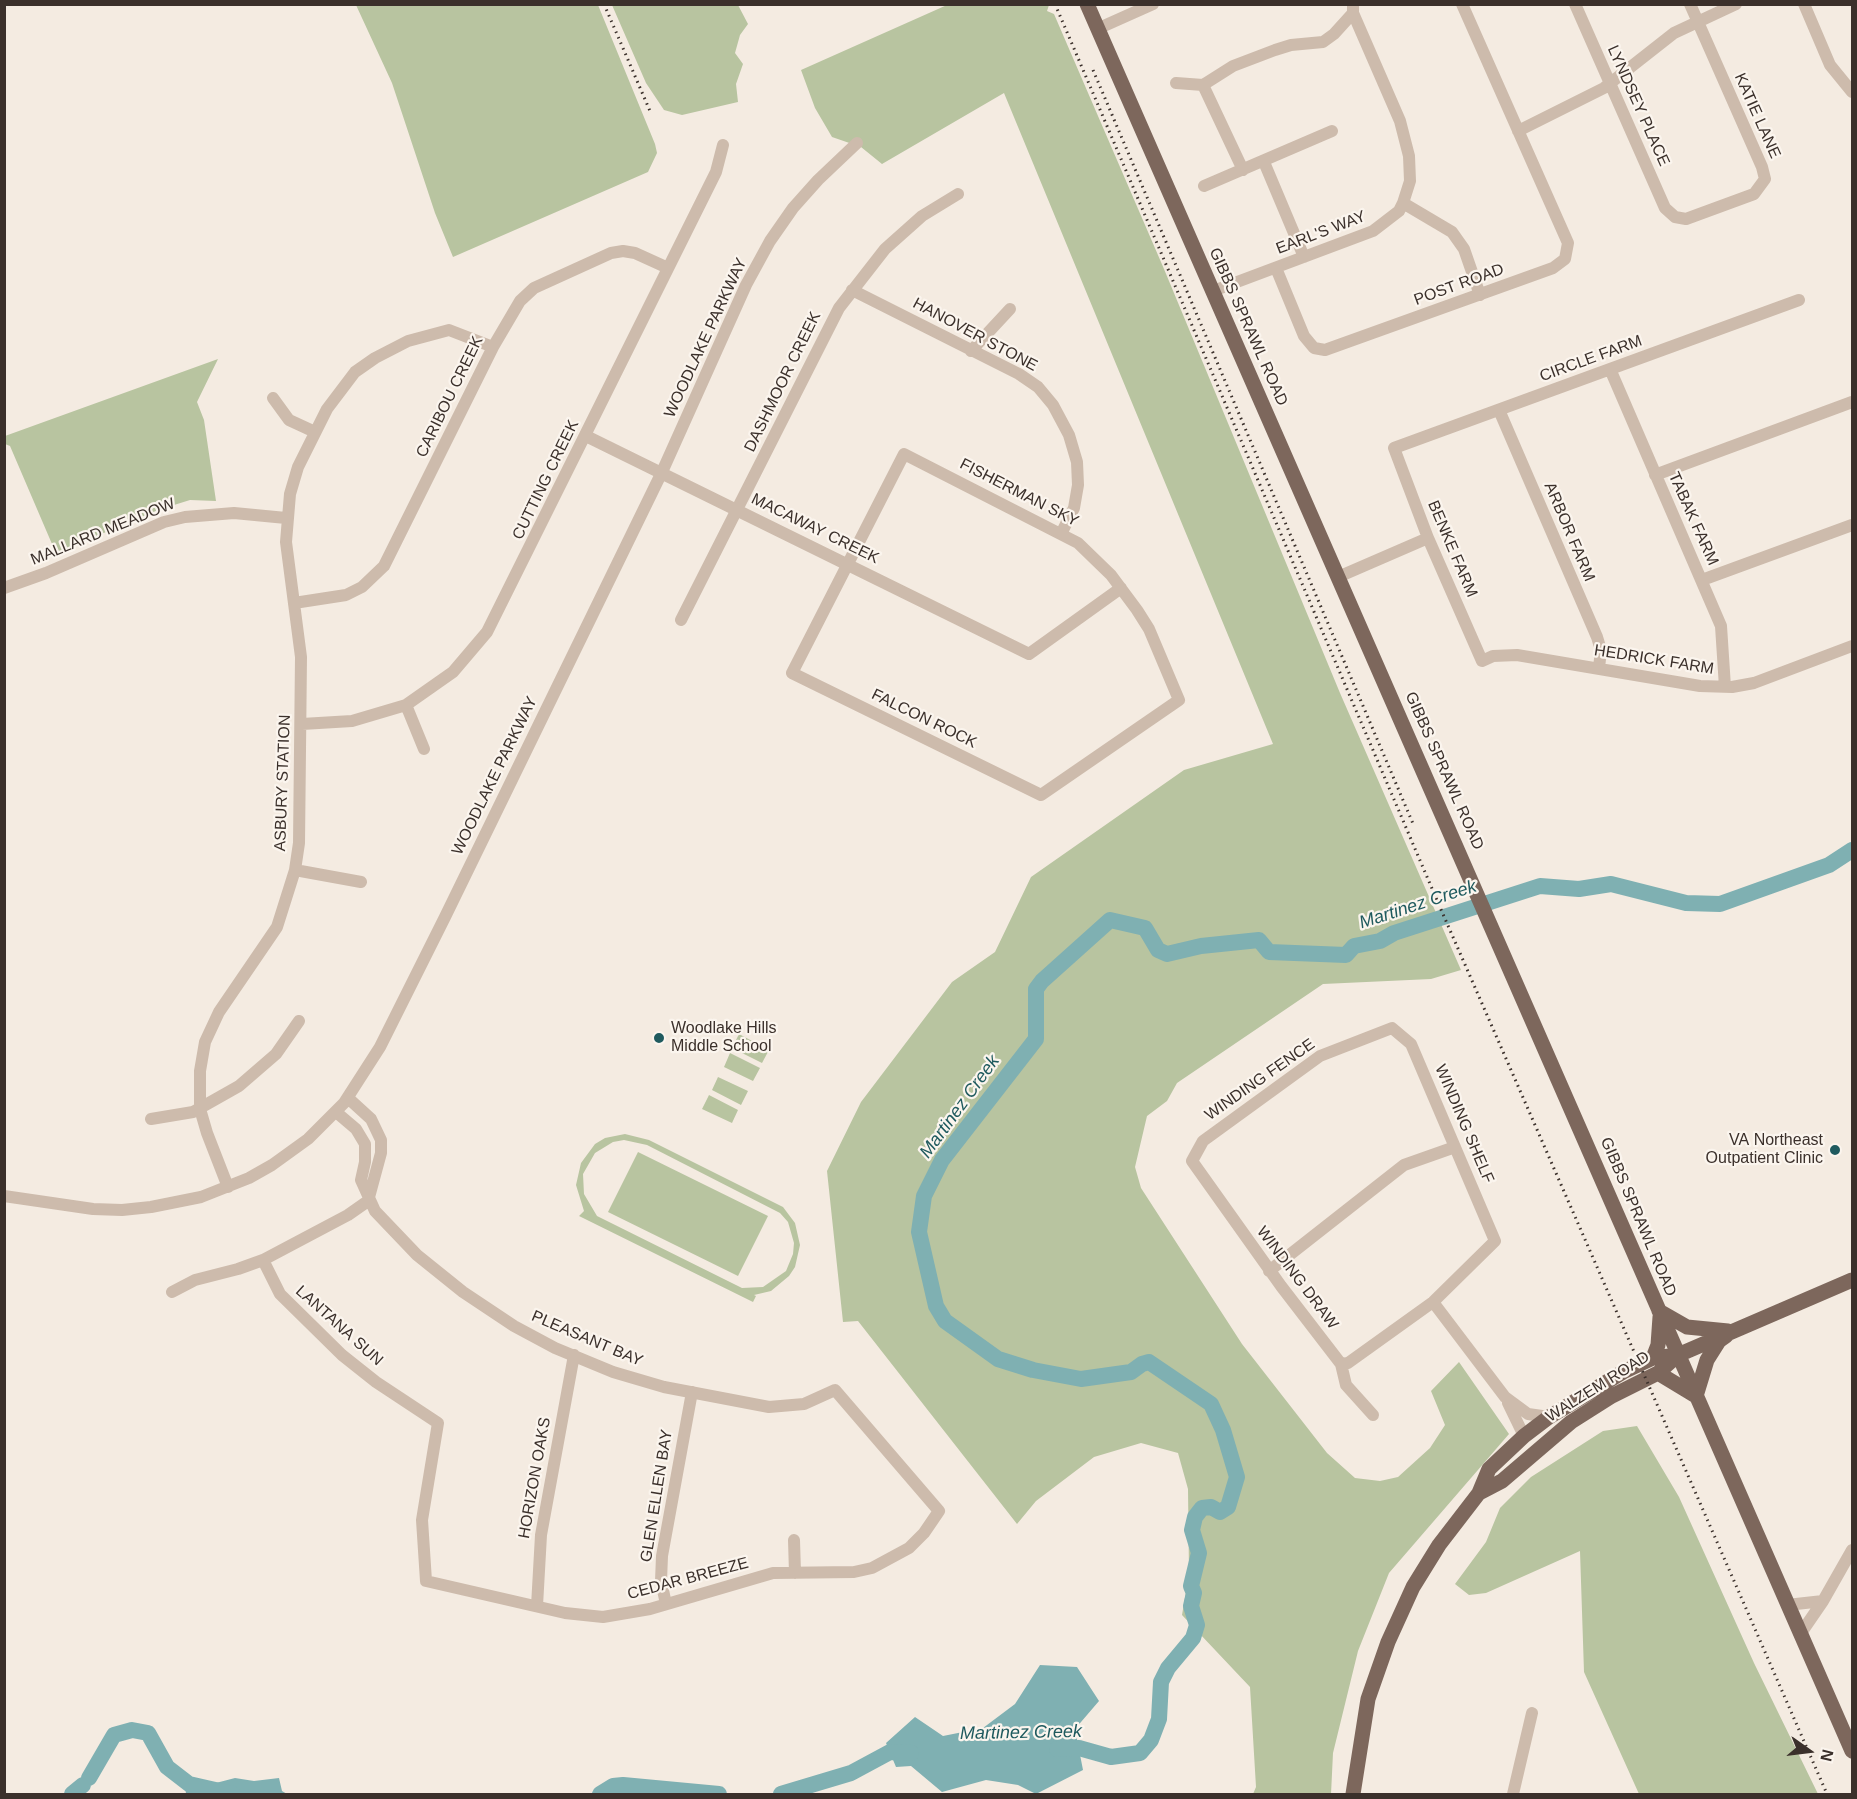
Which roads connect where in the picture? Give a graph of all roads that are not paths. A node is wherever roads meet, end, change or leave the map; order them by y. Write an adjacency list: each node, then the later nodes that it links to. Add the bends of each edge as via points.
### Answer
1 (1087, 4): 10 (main road, GIBBS SPRAWL ROAD)
2 (1153, 4): 10 (street)
3 (1462, 4): 17 (street)
4 (1575, 4): 13 (street, LYNDSEY PLACE)
5 (1690, 4): 9 (street, KATIE LANE)
6 (1736, 4): 9 (street)
7 (1804, 4): 11 (street, via 1830,66)
8 (1353, 9): 14 (street, via 1323,42 1275,50 1233,66); 24 (street, via 1400,121 1410,170)
9 (1697, 21): 13 (street, via 1661,40); 25 (street, KATIE LANE, via 1765,179 1754,194 1694,217)
10 (1097, 29): 30 (main road, GIBBS SPRAWL ROAD)
11 (1848, 78): 15 (street)
12 (1176, 83): 14 (street)
13 (1610, 83): 17 (street); 25 (street, LYNDSEY PLACE, via 1665,208)
14 (1203, 85): 21 (street)
15 (1852, 92)
16 (1332, 131): 20 (street)
17 (1518, 131): 31 (street, POST ROAD, via 1569,249 1565,259 1553,268)
18 (857, 142): 43 (street, WOODLAKE PARKWAY, via 793,208 770,241 746,285)
19 (723, 145): 27 (street, CUTTING CREEK, via 716,172)
20 (1264, 162): 21 (street); 26 (street)
21 (1243, 170): 22 (street)
22 (1204, 186)
23 (958, 194): 29 (street, DASHMOOR CREEK, via 902,233)
24 (1403, 203): 26 (street, EARL'S WAY, via 1399,211 1373,231); 31 (street, via 1452,232 1464,249)
25 (1675, 217)
26 (1304, 257): 28 (street, EARL'S WAY)
27 (668, 268): 34 (street, CARIBOU CREEK, via 622,251 548,279 520,301); 41 (street, CUTTING CREEK)
28 (1276, 268): 30 (street, EARL'S WAY); 31 (street, POST ROAD, via 1304,336 1320,350)
29 (852, 290): 35 (street, HANOVER STONE); 45 (street, DASHMOOR CREEK, via 826,330)
30 (1213, 291): 51 (main road, GIBBS SPRAWL ROAD)
31 (1480, 295)
32 (1799, 300): 36 (street, CIRCLE FARM)
33 (1010, 309): 35 (street)
34 (493, 347): 40 (street, ASBURY STATION, via 449,330 408,341 355,372 339,390); 55 (street, CARIBOU CREEK, via 384,566 346,596)
35 (971, 351): 48 (street, HANOVER STONE, via 1038,387 1064,425 1077,462 1078,485 1074,508)
36 (1610, 369): 39 (street, CIRCLE FARM); 44 (street, TABAK FARM)
37 (273, 398): 40 (street, via 290,420)
38 (1852, 402): 44 (street)
39 (1499, 410): 42 (street, CIRCLE FARM); 59 (street, ARBOR FARM, via 1597,637 1601,650)
40 (315, 432): 46 (street, ASBURY STATION, via 298,467)
41 (586, 436): 43 (street, MACAWAY CREEK); 61 (street, CUTTING CREEK, via 487,632 453,672)
42 (1394, 448): 49 (street, BENKE FARM)
43 (662, 471): 45 (street, MACAWAY CREEK); 69 (street, WOODLAKE PARKWAY, via 380,1047)
44 (1655, 475): 52 (street, TABAK FARM)
45 (739, 510): 50 (street, MACAWAY CREEK); 56 (street, DASHMOOR CREEK)
46 (286, 518): 53 (street, MALLARD MEADOW, via 234,513 164,522); 55 (street, ASBURY STATION)
47 (1852, 525): 52 (street)
48 (1062, 532): 50 (street, FISHERMAN SKY, via 904,454); 54 (street, FISHERMAN SKY, via 1078,543)
49 (1428, 538): 51 (street); 58 (street, BENKE FARM)
50 (849, 564): 54 (street, MACAWAY CREEK, via 1029,654); 64 (street, FALCON ROCK, via 792,674)
51 (1338, 577): 85 (main road, GIBBS SPRAWL ROAD)
52 (1702, 580): 60 (street, TABAK FARM, via 1723,635)
53 (4, 588)
54 (1121, 588): 64 (street, FISHERMAN SKY, via 1149,629 1179,700)
55 (294, 603): 62 (street, ASBURY STATION, via 301,657)
56 (681, 620)
57 (1852, 646): 60 (street, HEDRICK FARM, via 1754,682)
58 (1482, 661): 59 (street, HEDRICK FARM, via 1493,656 1516,655)
59 (1599, 668): 60 (street, HEDRICK FARM)
60 (1725, 687)
61 (406, 705): 62 (street, CUTTING CREEK, via 352,721); 63 (street)
62 (302, 724): 65 (street, ASBURY STATION)
63 (424, 749)
64 (1041, 795)
65 (296, 870): 66 (street); 70 (street, ASBURY STATION, via 277,927 219,1012 205,1042 200,1071)
66 (361, 882)
67 (299, 1021): 70 (street, via 276,1054 258,1071)
68 (1392, 1028): 73 (street, WINDING SHELF, via 1411,1044); 76 (street, WINDING FENCE, via 1320,1056 1203,1141)
69 (348, 1098): 71 (street, WOODLAKE PARKWAY); 75 (street, via 377,1128)
70 (201, 1108): 72 (street); 77 (street, ASBURY STATION)
71 (336, 1112): 74 (street, via 356,1129); 77 (street, WOODLAKE PARKWAY, via 291,1152)
72 (151, 1119)
73 (1455, 1147): 81 (street, via 1404,1165); 84 (street, WINDING SHELF, via 1495,1241)
74 (365, 1153): 75 (street); 79 (street, PLEASANT BAY, via 361,1180)
75 (381, 1153): 79 (street)
76 (1192, 1161): 81 (street, WINDING DRAW)
77 (228, 1187): 78 (street, WOODLAKE PARKWAY, via 177,1203 122,1210)
78 (4, 1196)
79 (368, 1201): 80 (street); 88 (street, PLEASANT BAY, via 417,1255 463,1292 514,1326)
80 (263, 1260): 83 (street, via 195,1280); 103 (street, LANTANA SUN, via 280,1294 314,1328 376,1382 438,1423 422,1520)
81 (1269, 1271): 90 (street, WINDING DRAW)
82 (1852, 1280): 86 (main road, WALZEM ROAD)
83 (172, 1292)
84 (1433, 1302): 90 (street, via 1348,1364); 94 (street)
85 (1659, 1311): 86 (main road, via 1688,1327); 87 (main road, GIBBS SPRAWL ROAD); 89 (main road, via 1658,1346)
86 (1734, 1330): 87 (main road, WALZEM ROAD); 93 (main road, via 1719,1341 1707,1360)
87 (1678, 1354): 89 (main road, WALZEM ROAD); 91 (main road, WALZEM ROAD); 93 (main road, GIBBS SPRAWL ROAD)
88 (574, 1355): 92 (street, PLEASANT BAY, via 613,1372); 107 (street, HORIZON OAKS, via 541,1535)
89 (1653, 1358): 96 (main road, WALZEM ROAD, via 1605,1381)
90 (1341, 1364): 95 (street, WINDING DRAW, via 1346,1385)
91 (1658, 1373): 93 (main road); 98 (main road, WALZEM ROAD, via 1588,1410 1538,1447 1502,1481)
92 (692, 1392): 99 (street, PLEASANT BAY, via 788,1407 835,1390); 105 (street, GLEN ELLEN BAY, via 662,1556 661,1581)
93 (1696, 1396): 106 (main road, GIBBS SPRAWL ROAD)
94 (1505, 1397): 96 (street, via 1528,1414); 97 (street)
95 (1373, 1414)
96 (1550, 1416): 97 (main road, WALZEM ROAD)
97 (1524, 1436): 98 (main road, WALZEM ROAD, via 1489,1469)
98 (1479, 1493): 111 (main road, WALZEM ROAD, via 1413,1587 1388,1642 1368,1699)
99 (939, 1511): 102 (street, CEDAR BREEZE, via 924,1533 888,1562 854,1572)
100 (794, 1540): 102 (street)
101 (1852, 1550): 104 (street)
102 (795, 1573): 105 (street, CEDAR BREEZE, via 752,1578)
103 (426, 1581): 107 (street, CEDAR BREEZE)
104 (1823, 1601): 106 (street); 108 (street)
105 (666, 1604): 107 (street, CEDAR BREEZE, via 603,1617)
106 (1787, 1605): 108 (main road, GIBBS SPRAWL ROAD)
107 (537, 1606)
108 (1801, 1633): 110 (main road, GIBBS SPRAWL ROAD)
109 (1532, 1713): 112 (street)
110 (1852, 1751)
111 (1353, 1794)
112 (1513, 1794)

